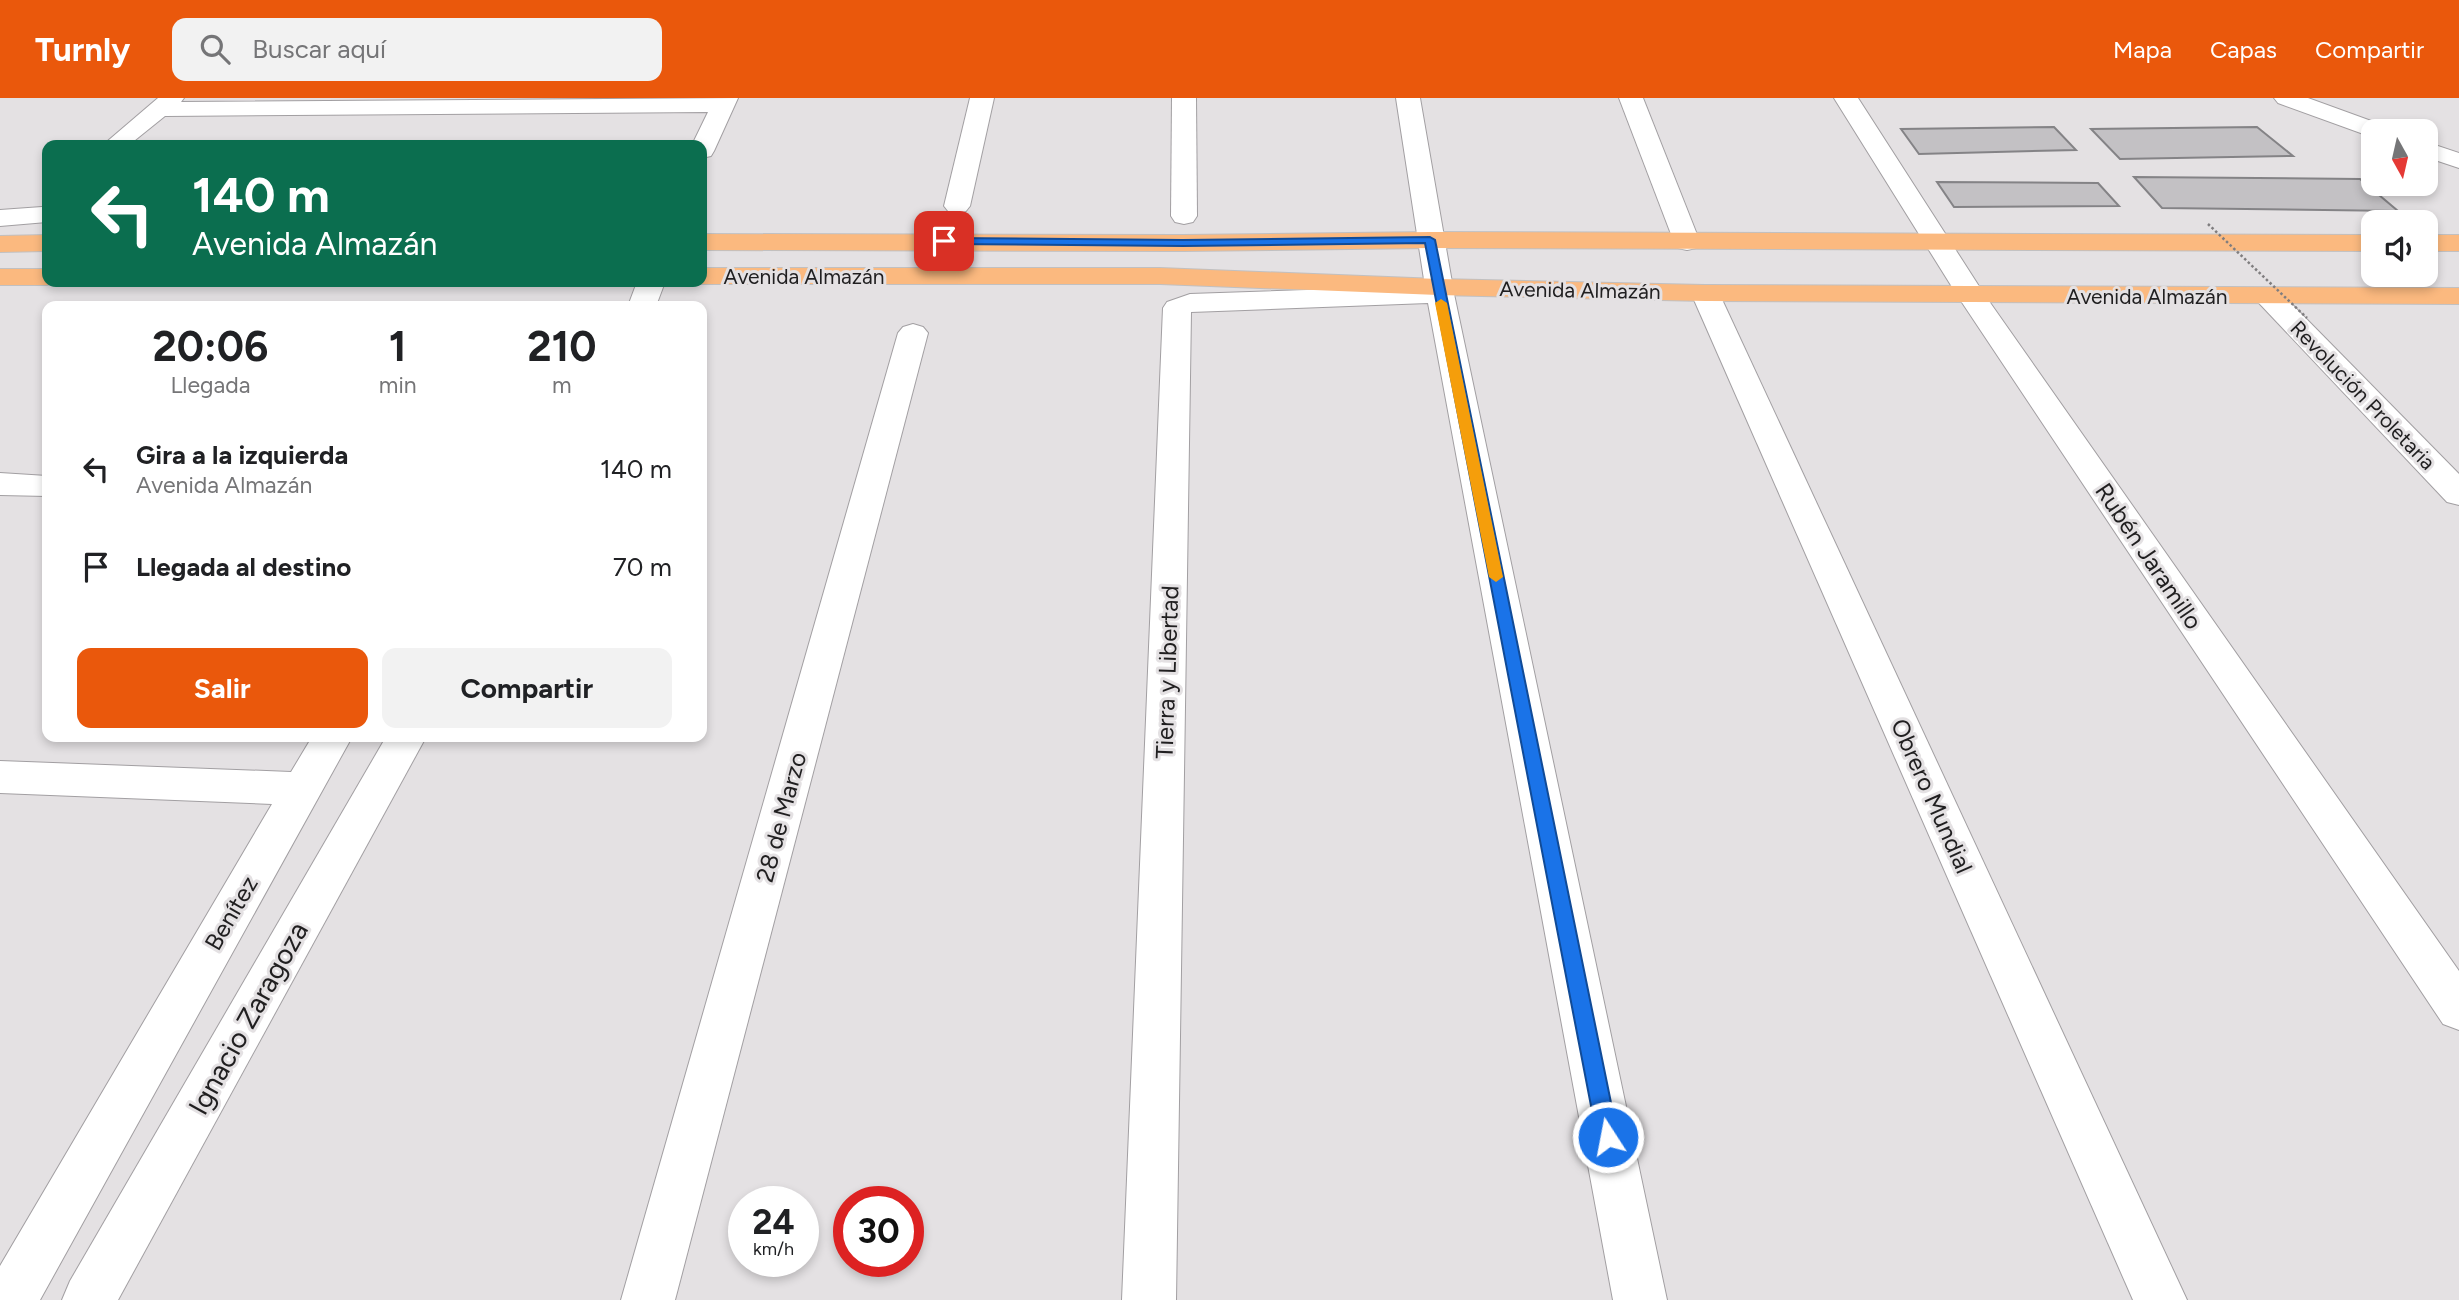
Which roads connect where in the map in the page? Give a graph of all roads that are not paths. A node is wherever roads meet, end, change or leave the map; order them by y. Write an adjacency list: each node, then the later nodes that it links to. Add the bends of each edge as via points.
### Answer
1 (982, 98): 14 (street)
2 (1184, 98): 16 (street)
3 (1408, 98): 18 (street)
4 (1631, 98): 21 (street)
5 (1846, 98): 19 (street, Rubén Jaramillo)
6 (2286, 98): 9 (street)
7 (724, 102): 8 (street); 11 (street)
8 (166, 103): 10 (street)
9 (2361, 125)
10 (121, 140)
11 (707, 140)
12 (2438, 153): 13 (street)
13 (2459, 161)
14 (957, 206)
15 (42, 213): 17 (street)
16 (1184, 216)
17 (0, 218)
18 (1430, 240): 20 (main road, Avenida Almazán); 21 (main road, Avenida Almazán); 30 (street)
19 (1936, 241): 21 (main road, Avenida Almazán); 23 (main road, Avenida Almazán); 32 (street, Rubén Jaramillo)
20 (707, 242)
21 (1687, 242)
22 (42, 243): 26 (main road)
23 (2361, 243)
24 (2438, 243): 25 (main road)
25 (2459, 243)
26 (0, 244)
27 (707, 276): 30 (main road, Avenida Almazán, via 1160,276)
28 (0, 277): 29 (main road)
29 (42, 277)
30 (1439, 291): 31 (main road, Avenida Almazán); 47 (street, Tierra y Libertad, via 1190,302 1177,308); 48 (street)
31 (1705, 293): 32 (main road, Avenida Almazán); 49 (street, Obrero Mundial)
32 (1971, 295): 33 (main road, Avenida Almazán); 43 (street, Rubén Jaramillo)
33 (2268, 296): 34 (main road, Avenida Almazán); 38 (street, Revolución Proletaria)
34 (2459, 296)
35 (913, 333): 46 (street, 28 de Marzo)
36 (0, 484): 37 (street)
37 (42, 486)
38 (2459, 494)
39 (329, 742): 42 (street, Benítez)
40 (403, 742): 45 (street, Ignacio Zaragoza)
41 (0, 777): 42 (street)
42 (302, 789): 44 (street, Benítez)
43 (2459, 1009)
44 (10, 1300)
45 (89, 1300)
46 (648, 1300)
47 (1149, 1300)
48 (1640, 1300)
49 (2160, 1300)

